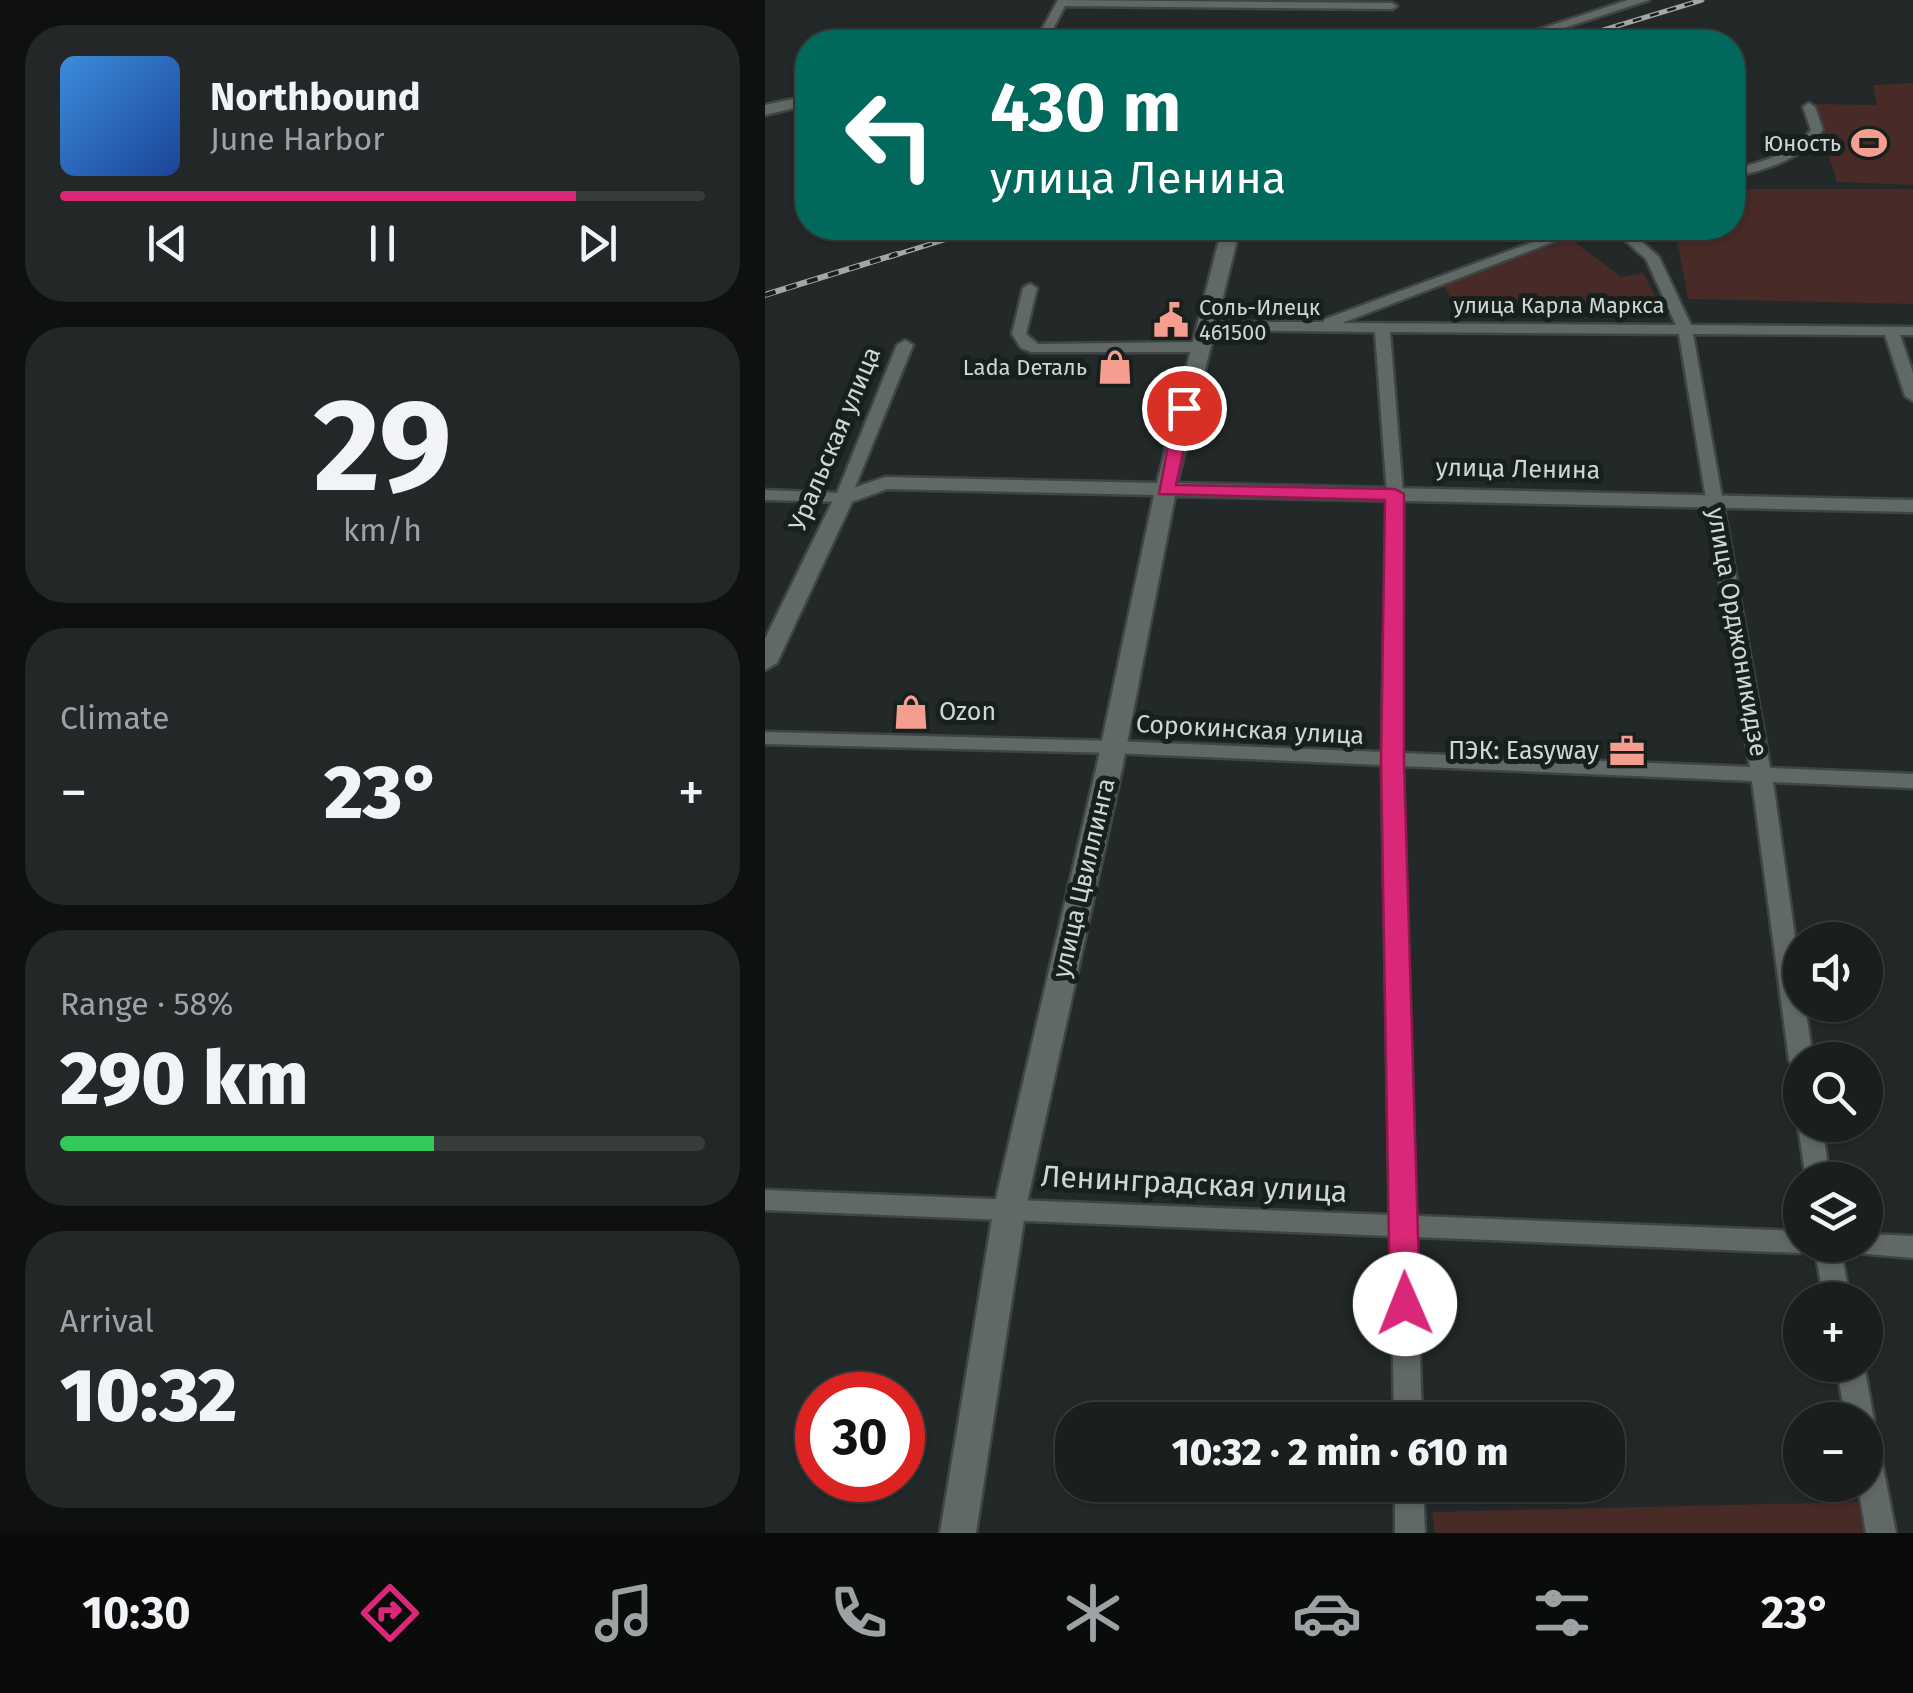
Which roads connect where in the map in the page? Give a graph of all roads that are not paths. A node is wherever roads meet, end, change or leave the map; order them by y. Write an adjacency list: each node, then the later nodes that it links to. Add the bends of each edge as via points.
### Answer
1 (1642, 0): 8 (street)
2 (1062, 1): 3 (street); 5 (street)
3 (1226, 2): 4 (street); 6 (street)
4 (1392, 3): 7 (street)
5 (1046, 30)
6 (1220, 30)
7 (1391, 30)
8 (1547, 30)
9 (795, 103): 11 (street)
10 (1809, 106): 12 (street, via 1817,130 1807,144 1784,160)
11 (765, 110)
12 (1745, 171)
13 (1228, 240): 17 (street, улица Цвиллинга)
14 (1550, 240): 18 (street)
15 (1632, 240): 20 (street, улица Орджоникидзе, via 1651,257)
16 (1030, 288): 24 (street, via 1019,334 1026,345)
17 (1204, 326): 18 (street, улица Карла Маркса); 24 (street, улица Цвиллинга)
18 (1324, 326): 19 (street, улица Карла Маркса)
19 (1382, 326): 20 (street, улица Карла Маркса); 27 (street)
20 (1685, 328): 21 (street, улица Карла Маркса); 30 (street, улица Орджоникидзе)
21 (1891, 331): 22 (street, улица Карла Маркса); 25 (street)
22 (1913, 331)
23 (905, 345): 29 (street, Уральская улица)
24 (1198, 347): 26 (street, улица Цвиллинга)
25 (1913, 396)
26 (1165, 490): 27 (street, улица Ленина); 29 (street, улица Ленина, via 900,482); 34 (street, улица Цвиллинга)
27 (1395, 494): 30 (street, улица Ленина); 35 (street)
28 (765, 495): 29 (street, улица Ленина)
29 (843, 498): 32 (street, Уральская улица)
30 (1715, 501): 31 (street, улица Ленина); 36 (street, улица Орджоникидзе)
31 (1913, 506)
32 (765, 663)
33 (765, 738): 34 (street, Сорокинская улица)
34 (1113, 747): 35 (street, Сорокинская улица); 40 (street, улица Цвиллинга)
35 (1393, 762): 36 (street, Сорокинская улица); 41 (street)
36 (1763, 778): 37 (street, Сорокинская улица); 38 (street, улица Орджоникидзе)
37 (1913, 782)
38 (1799, 1042)
39 (765, 1200): 40 (street, Ленинградская улица)
40 (1010, 1208): 41 (street, Ленинградская улица); 48 (street, улица Цвиллинга)
41 (1403, 1226): 42 (street, Ленинградская улица); 45 (street)
42 (1783, 1241)
43 (1883, 1246): 44 (street)
44 (1913, 1247)
45 (1408, 1402)
46 (1409, 1502): 49 (street)
47 (1875, 1502): 50 (street)
48 (958, 1533)
49 (1409, 1533)
50 (1881, 1533)

